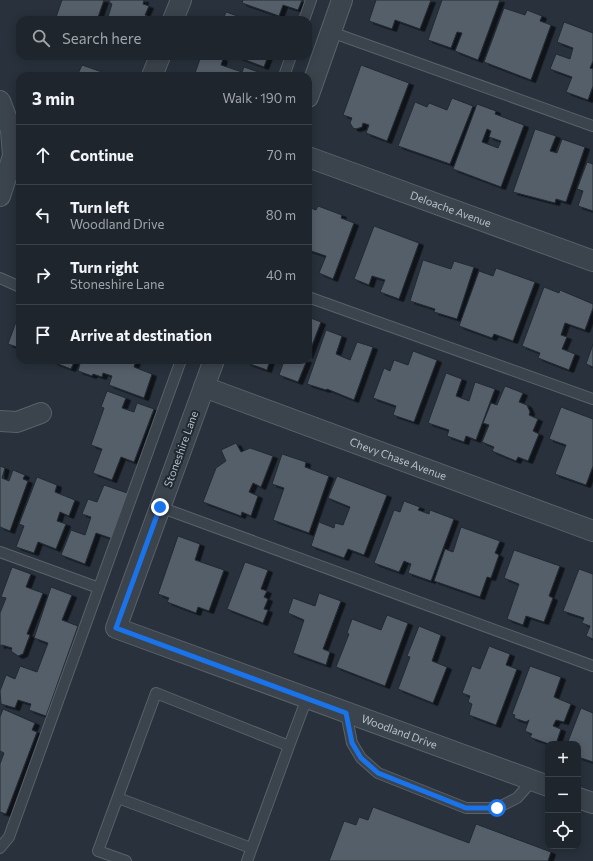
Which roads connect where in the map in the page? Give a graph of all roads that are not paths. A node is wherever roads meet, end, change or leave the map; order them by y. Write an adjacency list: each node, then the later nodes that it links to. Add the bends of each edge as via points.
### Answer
1 (181, 0): 4 (street)
2 (311, 0): 5 (lane)
3 (342, 0): 6 (street)
4 (175, 16)
5 (305, 16)
6 (331, 32): 11 (street); 13 (lane)
7 (158, 60): 9 (street)
8 (290, 60): 10 (lane)
9 (154, 72)
10 (285, 72)
11 (312, 86)
12 (0, 101): 15 (street, via 11,130 13,156)
13 (593, 126)
14 (312, 158): 16 (street, Deloache Avenue)
15 (8, 187)
16 (593, 261)
17 (0, 278): 18 (lane)
18 (16, 285)
19 (312, 298): 23 (lane)
20 (180, 364): 29 (lane)
21 (213, 364): 22 (street, Stoneshire Lane)
22 (204, 387): 26 (street, Stoneshire Lane); 27 (street, Chevy Chase Avenue)
23 (593, 399)
24 (41, 413): 25 (street, via 17,422)
25 (0, 421)
26 (160, 507): 30 (street, Stoneshire Lane); 31 (lane)
27 (593, 531)
28 (0, 552): 29 (lane)
29 (99, 588): 39 (lane, via 9,837)
30 (116, 628): 32 (street, Woodland Drive)
31 (593, 666)
32 (307, 698): 33 (street, Woodland Drive); 34 (lane)
33 (346, 713): 35 (street, Woodland Drive); 35 (lane, via 352,743 361,758 378,773 466,808 497,808)
34 (289, 746): 36 (lane, via 156,693); 40 (lane)
35 (540, 783)
36 (118, 798): 40 (lane); 41 (lane, via 98,851)
37 (581, 799): 38 (street)
38 (593, 803)
39 (0, 848)
40 (251, 848): 42 (lane)
41 (126, 861)
42 (247, 861)

